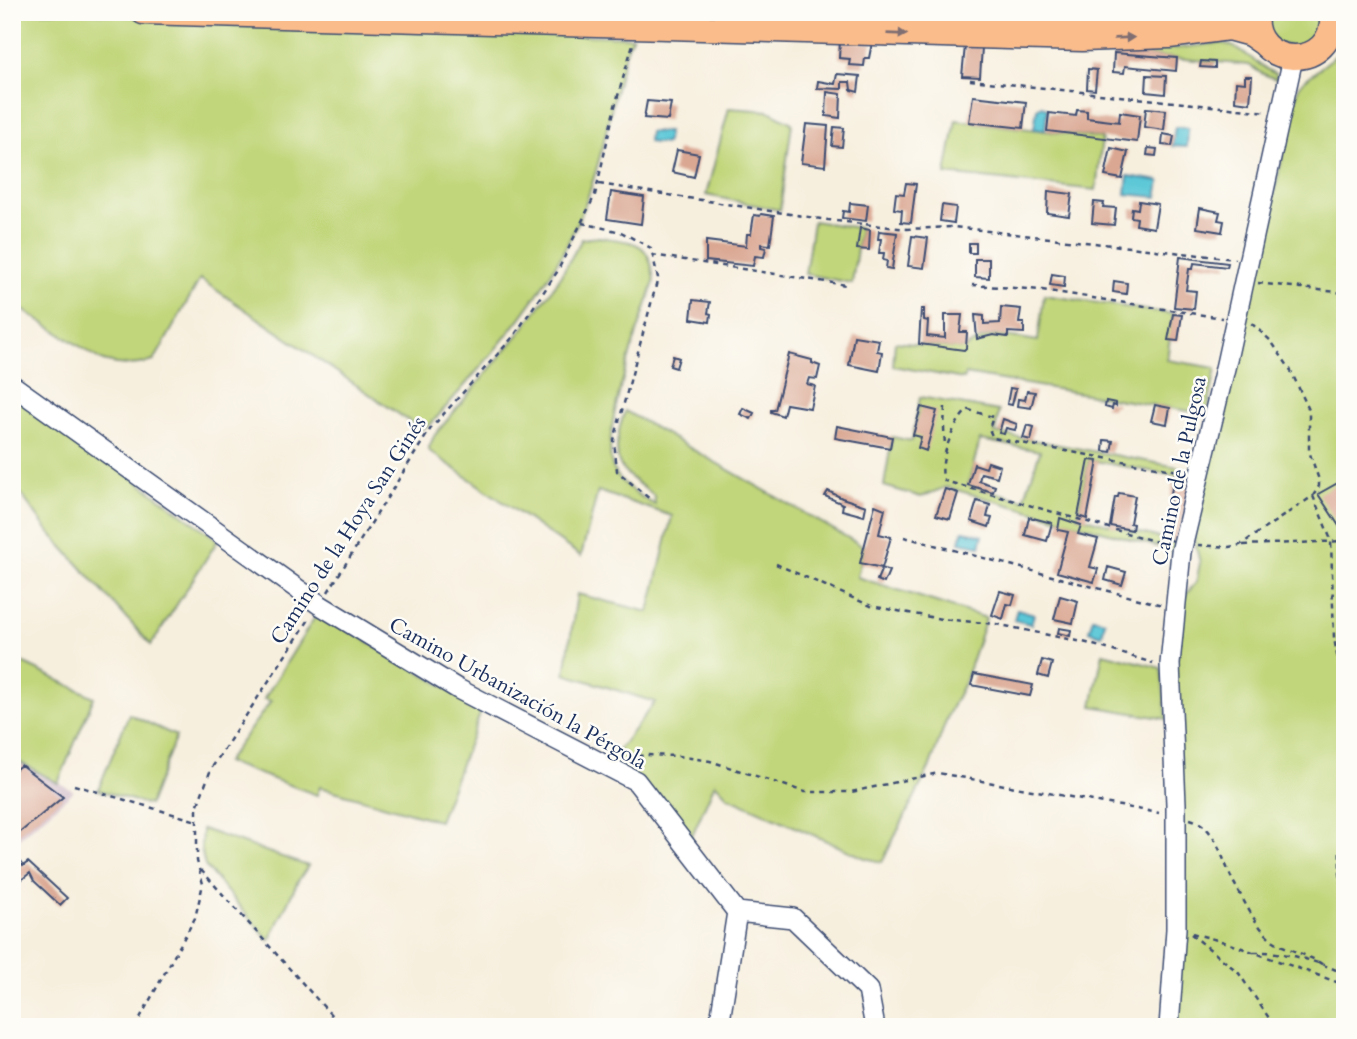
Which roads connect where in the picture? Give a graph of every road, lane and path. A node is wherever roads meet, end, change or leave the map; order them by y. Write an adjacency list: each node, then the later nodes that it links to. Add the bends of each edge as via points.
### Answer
1 (143, 12): 6 (main road)
2 (828, 12): 4 (main road)
3 (1256, 12): 7 (main road)
4 (1219, 20): 6 (main road, one-way to 4, via 1082,39 1169,36); 7 (main road)
5 (1336, 23): 8 (main road, via 1317,51)
6 (644, 26): 11 (path, Camino de la Hoya San Ginés, via 630,48)
7 (1263, 43): 8 (main road, via 1279,55)
8 (1293, 58): 10 (street, Camino de la Pulgosa)
9 (970, 80): 10 (path)
10 (1281, 114): 14 (street, Camino de la Pulgosa)
11 (598, 184): 12 (path, Camino de la Hoya San Ginés); 14 (path, via 828,220 907,229 953,227)
12 (582, 223): 13 (path, via 621,232 650,248); 32 (path, Camino de la Hoya San Ginés, via 557,272 514,337 431,428)
13 (652, 255): 16 (path); 25 (path, via 658,278 614,440 617,471)
14 (1249, 260): 15 (street, Camino de la Pulgosa)
15 (1244, 281): 18 (path); 19 (street, Camino de la Pulgosa)
16 (846, 285)
17 (972, 285): 19 (path)
18 (1345, 293)
19 (1237, 316): 23 (street, Camino de la Pulgosa); 24 (path, via 1271,341 1309,410 1310,451 1319,480)
20 (12, 385): 32 (street, Camino Urbanización la Pérgola)
21 (945, 407): 22 (path)
22 (946, 451): 23 (path, via 962,414 970,410 993,417 989,429 993,438); 30 (path, via 941,467 945,481)
23 (1199, 475): 30 (street, Camino de la Pulgosa)
24 (1313, 496): 27 (path); 29 (path)
25 (652, 501)
26 (904, 537): 33 (path)
27 (1331, 540): 28 (path); 29 (path); 41 (path, via 1334,638 1341,677 1340,873)
28 (1345, 541)
29 (1240, 545): 30 (path)
30 (1182, 546): 33 (street, Camino de la Pulgosa)
31 (776, 564): 34 (path, via 871,606 996,624)
32 (320, 605): 35 (street, Camino Urbanización la Pérgola, via 458,690); 38 (path, Camino de la Hoya San Ginés, via 211,769 197,807)
33 (1175, 609): 34 (street, Camino de la Pulgosa)
34 (1170, 667): 37 (street, Camino de la Pulgosa)
35 (604, 765): 37 (path, via 645,755 678,756 710,761 806,792 851,792 938,774); 40 (street, Camino Urbanización la Pérgola, via 636,781)
36 (74, 785): 38 (path)
37 (1175, 815): 42 (street, Camino de la Pulgosa); 44 (path, via 1199,822 1211,834 1256,921 1274,941)
38 (197, 821): 39 (path, Camino de la Hoya San Ginés)
39 (199, 867): 48 (path); 49 (path, Camino de la Hoya San Ginés, via 203,884 195,918)
40 (737, 912): 50 (street); 51 (street, via 793,918 868,990)
41 (1345, 920)
42 (1183, 931): 43 (path); 52 (street, Camino de la Pulgosa); 53 (path, via 1238,972)
43 (1252, 952): 44 (path, via 1276,951); 46 (path)
44 (1323, 965): 45 (path)
45 (1345, 974)
46 (1345, 985)
47 (1345, 1007): 54 (path)
48 (332, 1016)
49 (135, 1027)
50 (719, 1027)
51 (875, 1027)
52 (1169, 1027)
53 (1275, 1027)
54 (1336, 1027)

